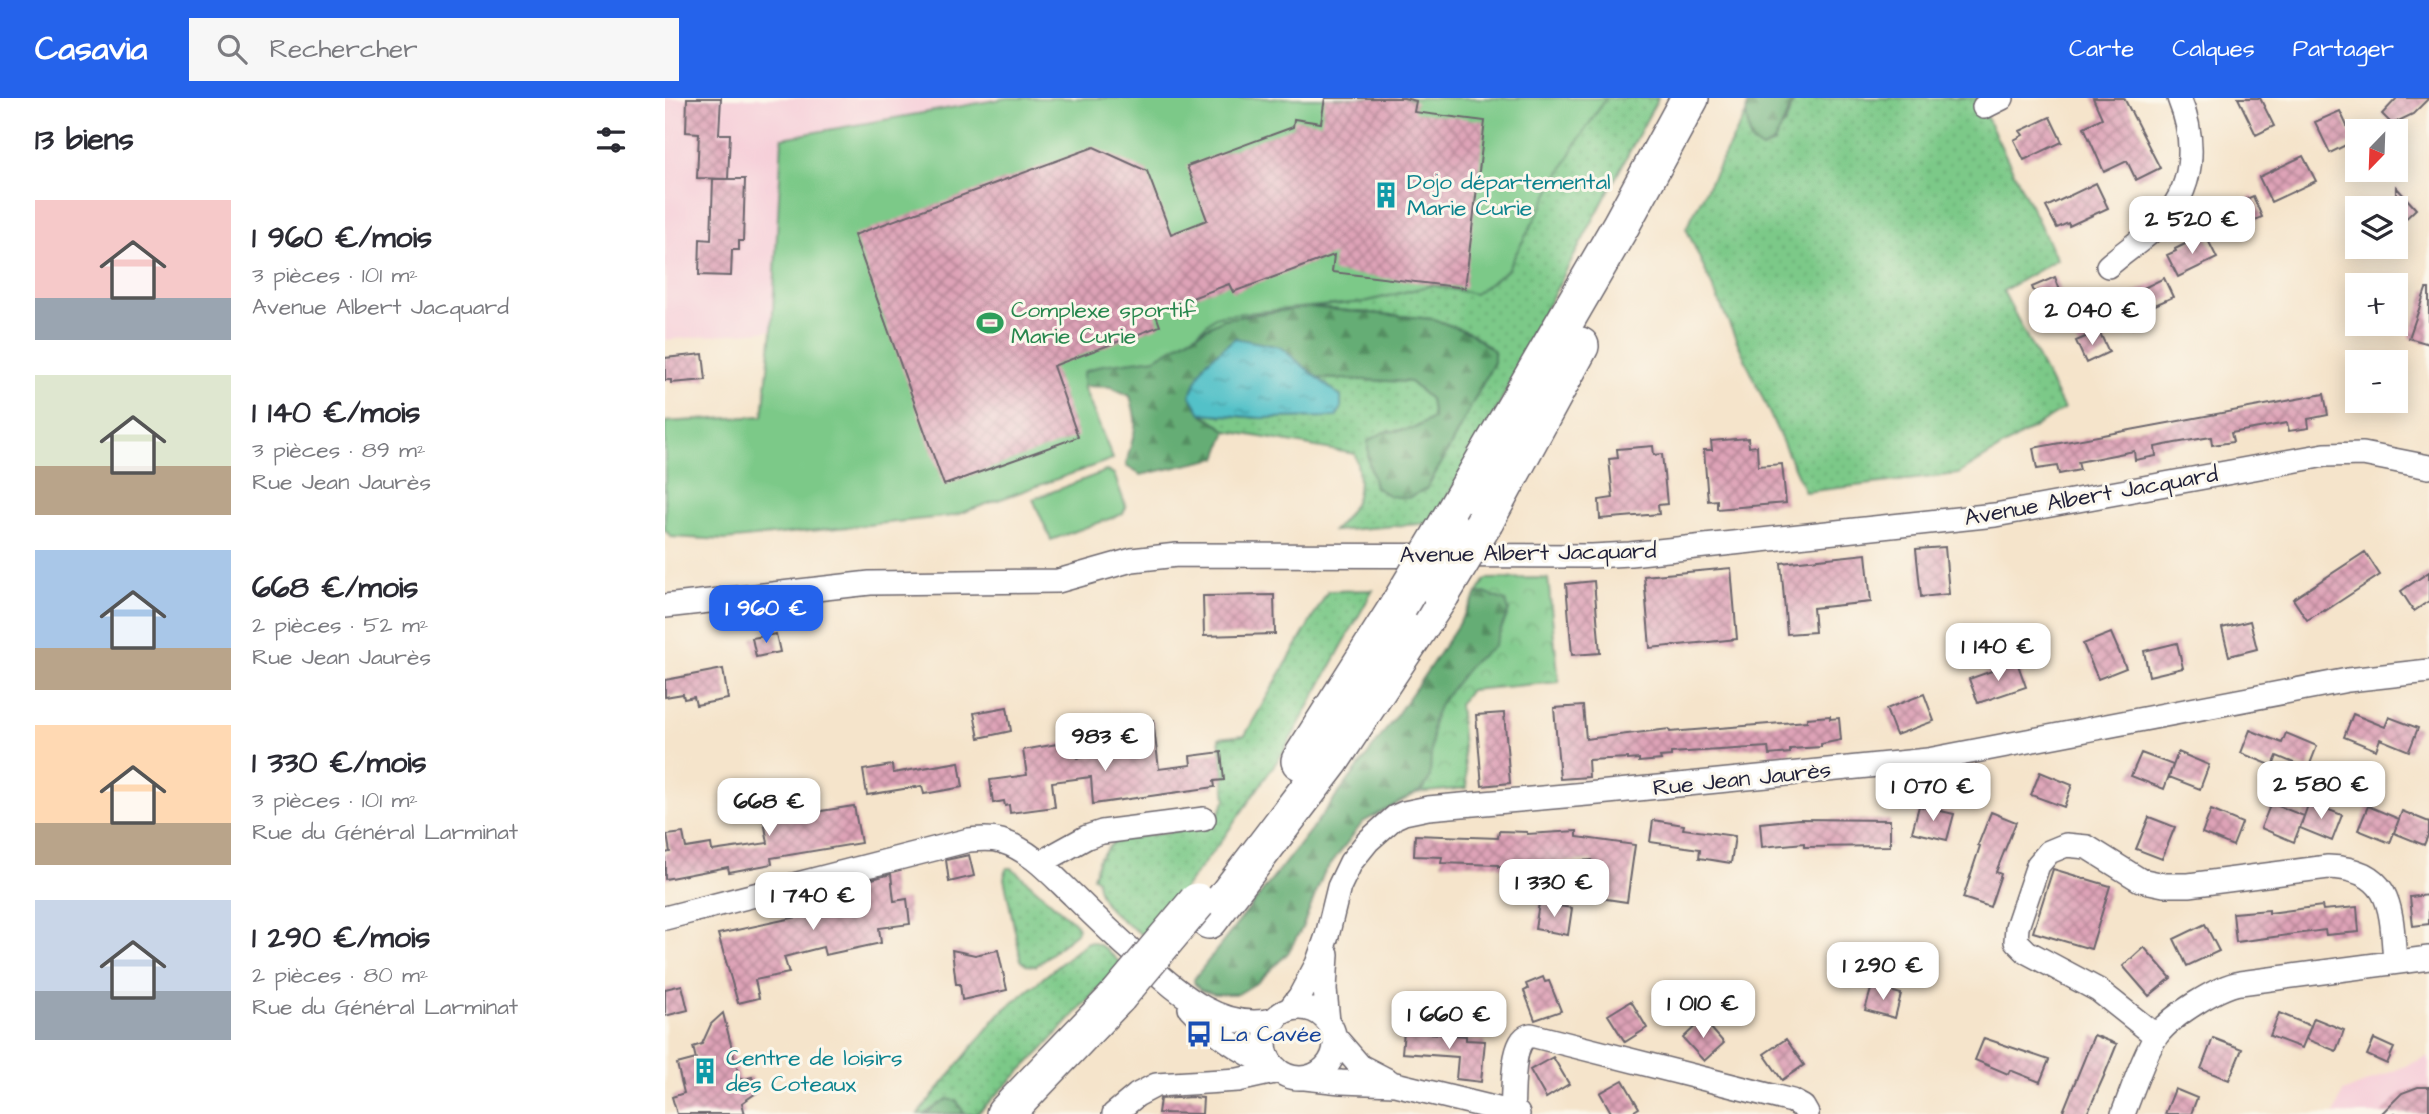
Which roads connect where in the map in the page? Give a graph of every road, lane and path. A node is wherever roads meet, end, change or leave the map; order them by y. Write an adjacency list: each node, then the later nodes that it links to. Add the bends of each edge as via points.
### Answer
1 (1690, 98): 12 (main road, bridge, via 1399,605)
2 (1713, 98): 12 (main road, bridge, via 1441,594 1339,748)
3 (2179, 98): 4 (street, via 2192,148 2183,191 2160,224)
4 (2108, 266)
5 (2429, 467): 6 (street, Avenue Albert Jacquard, via 2363,454 2325,455 1995,515 1630,554 1177,555 1132,560 1058,581 870,583)
6 (665, 606)
7 (2429, 654): 9 (street)
8 (2429, 671): 9 (street, Rue Jean Jaurès)
9 (2393, 674): 14 (street, Rue Jean Jaurès, via 1928,760 1414,810 1386,824 1351,862 1335,898)
10 (1204, 819): 11 (street, via 1102,832)
11 (1040, 863): 13 (street, via 999,840 969,840); 17 (street)
12 (1203, 911): 18 (main road, bridge)
13 (665, 918)
14 (1327, 936): 19 (street, Rue Jean Jaurès, via 1310,980); 20 (street, Rue Jean Jaurès, via 1325,989)
15 (2429, 958): 16 (street)
16 (2395, 962): 21 (street, via 2231,985 2212,992); 21 (street, via 2388,901 2376,884 2350,869 2328,867 2164,885 2140,880 2087,847 2066,845 2049,852 2034,873 2016,941 2027,952 2098,990)
17 (1174, 988): 19 (street, via 1225,1017 1250,1022); 22 (street, via 1224,1039)
18 (1125, 1003): 26 (main road); 27 (main road)
19 (1282, 1014): 20 (street, via 1310,1010); 22 (street, via 1265,1041)
20 (1331, 1029): 23 (street, via 1334,1054 1317,1074); 24 (street, via 1360,1066)
21 (2156, 1036): 30 (street)
22 (1277, 1069): 23 (street); 28 (street, via 1238,1080 1156,1085)
23 (1305, 1078): 24 (street)
24 (1395, 1084): 25 (street)
25 (1515, 1113): 29 (street, via 1517,1051 1521,1040 1531,1035 1792,1101)
26 (1005, 1114)
27 (1032, 1114)
28 (1114, 1114)
29 (1807, 1114)
30 (2123, 1114)

